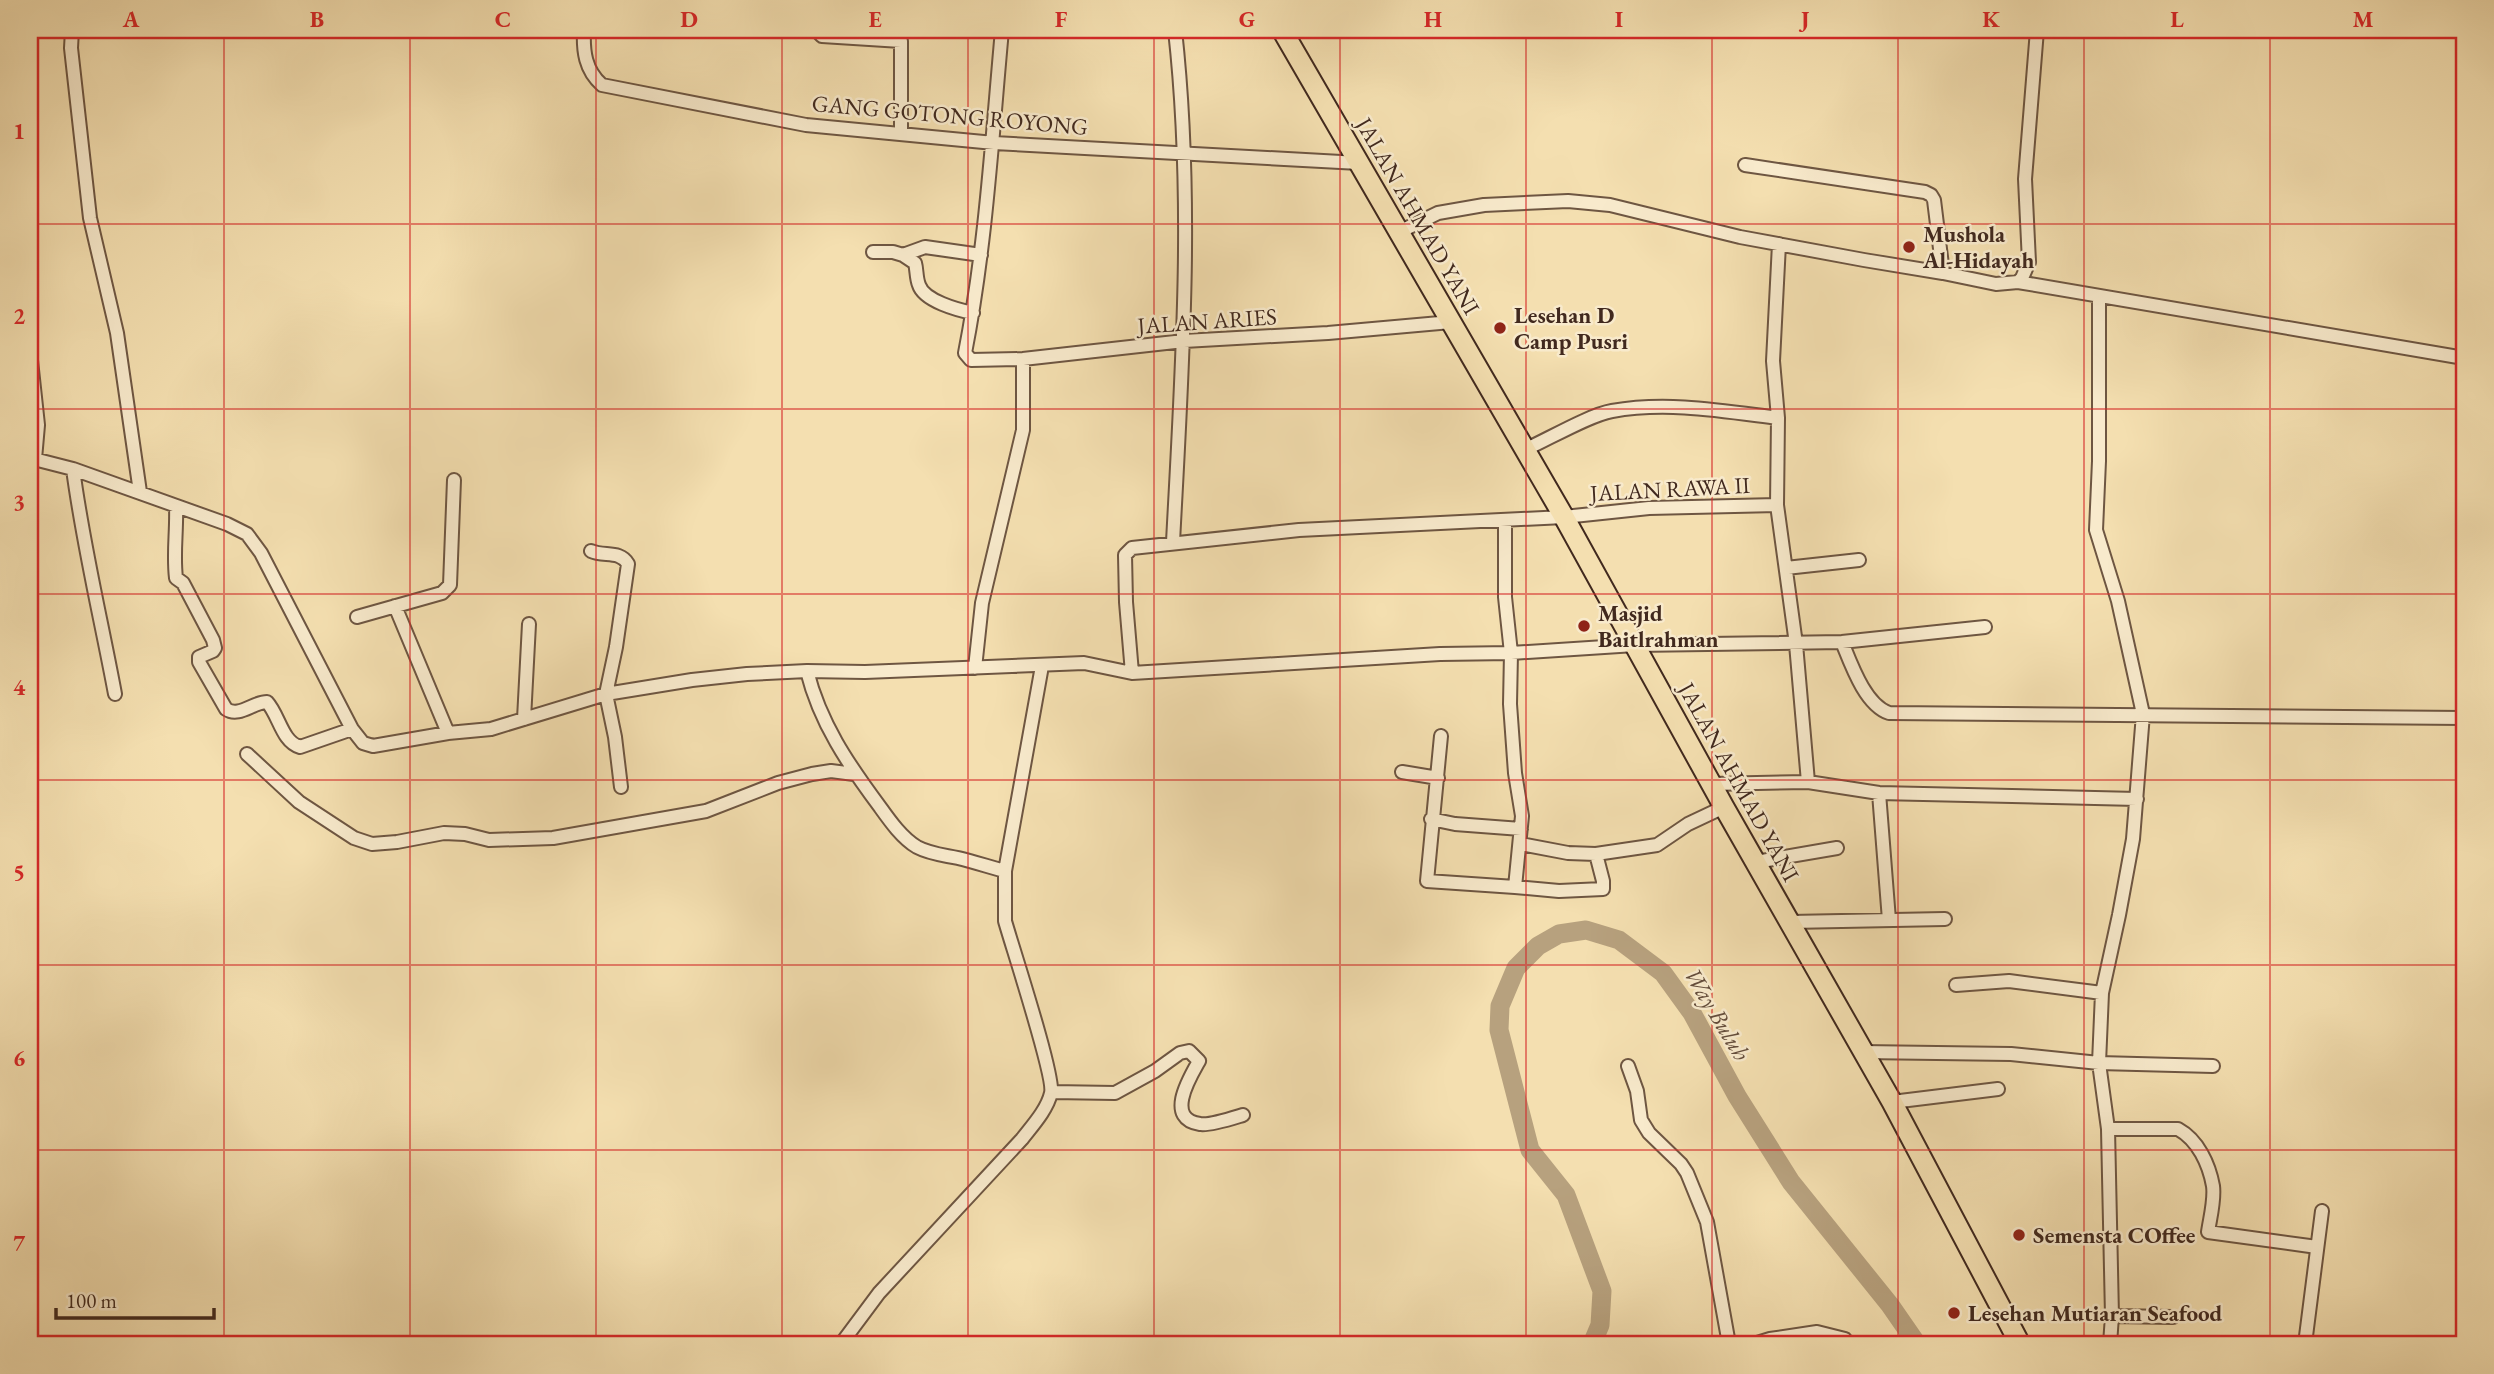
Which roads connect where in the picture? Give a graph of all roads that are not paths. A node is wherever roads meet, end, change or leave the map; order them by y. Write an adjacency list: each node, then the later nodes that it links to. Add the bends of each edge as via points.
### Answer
1 (72, 30): 33 (street, via 90,218 117,333)
2 (584, 30): 9 (street, GANG GOTONG ROYONG, via 587,65 601,85 806,125)
3 (816, 30): 8 (street, via 822,36)
4 (1002, 30): 10 (street)
5 (1175, 30): 11 (street)
6 (1282, 30): 12 (highway, JALAN AHMAD YANI)
7 (2038, 30): 20 (street, via 2025,178 2029,262)
8 (902, 35): 9 (street)
9 (901, 134): 10 (street, GANG GOTONG ROYONG)
10 (994, 143): 11 (street, GANG GOTONG ROYONG); 18 (street)
11 (1185, 152): 12 (street, GANG GOTONG ROYONG); 24 (street)
12 (1359, 163): 14 (highway, JALAN AHMAD YANI)
13 (1745, 164): 19 (street, via 1931,195)
14 (1399, 232): 15 (street, via 1438,213 1484,205 1568,201 1610,205); 23 (highway, JALAN AHMAD YANI)
15 (1779, 244): 19 (street); 28 (street, via 1773,361)
16 (873, 252): 17 (street)
17 (902, 255): 18 (street, via 925,247); 22 (street, via 915,263 923,292 952,308)
18 (981, 255): 22 (street)
19 (1943, 273): 20 (street, via 1996,284)
20 (2018, 282): 21 (street)
21 (2099, 296): 26 (street); 56 (street, via 2096,530 2118,601)
22 (973, 313): 27 (street, JALAN ARIES, via 967,358)
23 (1451, 322): 24 (street, JALAN ARIES); 29 (highway, JALAN AHMAD YANI)
24 (1184, 341): 27 (street, JALAN ARIES); 38 (street)
25 (30, 351): 30 (street, via 38,425)
26 (2464, 358)
27 (1023, 359): 51 (street, via 1023,430 982,603)
28 (1778, 418): 29 (street, via 1698,407 1612,411); 34 (street)
29 (1524, 450): 36 (highway, JALAN AHMAD YANI)
30 (32, 458): 31 (street)
31 (73, 469): 33 (street); 54 (street)
32 (454, 480): 42 (street, via 450,585 442,593)
33 (140, 492): 35 (street)
34 (1777, 505): 36 (street, JALAN RAWA II, via 1649,508); 41 (street)
35 (176, 506): 59 (street, via 247,534); 59 (street, via 176,578 213,640 213,652 202,654 199,662 226,709 238,712 267,702 288,739 300,747)
36 (1564, 517): 37 (street, JALAN RAWA II); 48 (highway, JALAN AHMAD YANI)
37 (1505, 520): 38 (street, JALAN RAWA II, via 1298,530); 49 (street)
38 (1173, 542): 53 (street, JALAN RAWA II, via 1132,548 1125,555)
39 (591, 551): 55 (street, via 624,557 628,564)
40 (1859, 560): 41 (street)
41 (1786, 568): 47 (street)
42 (395, 606): 43 (street); 60 (street)
43 (357, 617)
44 (529, 624): 58 (street)
45 (1984, 627): 46 (street)
46 (1842, 642): 47 (street); 56 (street, via 1858,679 1876,705 1889,712)
47 (1796, 644): 48 (street); 66 (street)
48 (1634, 645): 49 (street); 67 (highway, JALAN AHMAD YANI)
49 (1511, 653): 53 (street); 73 (street, via 1512,736)
50 (1042, 666): 51 (street); 53 (street, via 1084,663); 78 (street)
51 (975, 668): 52 (street)
52 (807, 671): 55 (street, via 692,680); 64 (street, via 833,740)
53 (1132, 673)
54 (115, 694)
55 (606, 694): 58 (street); 68 (street)
56 (2143, 714): 57 (street); 70 (street)
57 (2464, 718)
58 (524, 719): 60 (street, via 491,729)
59 (352, 729): 60 (street, via 363,743 373,746)
60 (447, 733)
61 (1441, 736): 65 (street)
62 (247, 754): 64 (street, via 299,802 354,838 372,844 444,833 489,840 553,838 706,811 811,774)
63 (1402, 772): 65 (street)
64 (854, 774): 78 (street, via 916,846)
65 (1438, 778): 72 (street)
66 (1808, 782): 67 (street); 69 (street)
67 (1711, 784): 71 (highway, JALAN AHMAD YANI)
68 (621, 787)
69 (1879, 793): 70 (street); 80 (street)
70 (2137, 799): 84 (street, via 2122,902)
71 (1724, 807): 76 (street, via 1657,845); 77 (highway, JALAN AHMAD YANI)
72 (1431, 819): 73 (street); 79 (street, via 1427,881)
73 (1521, 829): 74 (street)
74 (1521, 844): 76 (street); 79 (street)
75 (1837, 848): 77 (street)
76 (1596, 854): 79 (street, via 1603,889)
77 (1756, 862): 82 (highway, JALAN AHMAD YANI)
78 (1005, 871): 90 (street, via 1004,921)
79 (1515, 887)
80 (1889, 919): 81 (street); 82 (street)
81 (1945, 919)
82 (1790, 922): 85 (highway, JALAN AHMAD YANI)
83 (1956, 985): 84 (street, via 2009,981)
84 (2102, 993): 86 (street)
85 (1862, 1052): 86 (street, via 2011,1054); 91 (highway, JALAN AHMAD YANI)
86 (2099, 1063): 88 (street); 93 (street)
87 (1628, 1066): 100 (street, via 1641,1120 1687,1173 1707,1222)
88 (2213, 1066)
89 (1998, 1089): 91 (street)
90 (1052, 1092): 92 (street, via 1115,1093 1189,1051 1199,1061 1182,1094 1186,1117 1200,1124); 99 (street, via 1022,1139 879,1293)
91 (1892, 1102): 102 (highway, JALAN AHMAD YANI)
92 (1243, 1115)
93 (2108, 1129): 95 (street, via 2178,1129 2186,1134 2201,1150 2213,1188 2208,1232); 96 (street)
94 (2322, 1211): 95 (street)
95 (2317, 1247): 104 (street)
96 (2112, 1316): 97 (street); 103 (street)
97 (2173, 1317)
98 (1845, 1339): 101 (street, via 1817,1332)
99 (841, 1344)
100 (1729, 1344)
101 (1754, 1344)
102 (2020, 1344)
103 (2110, 1344)
104 (2305, 1344)

